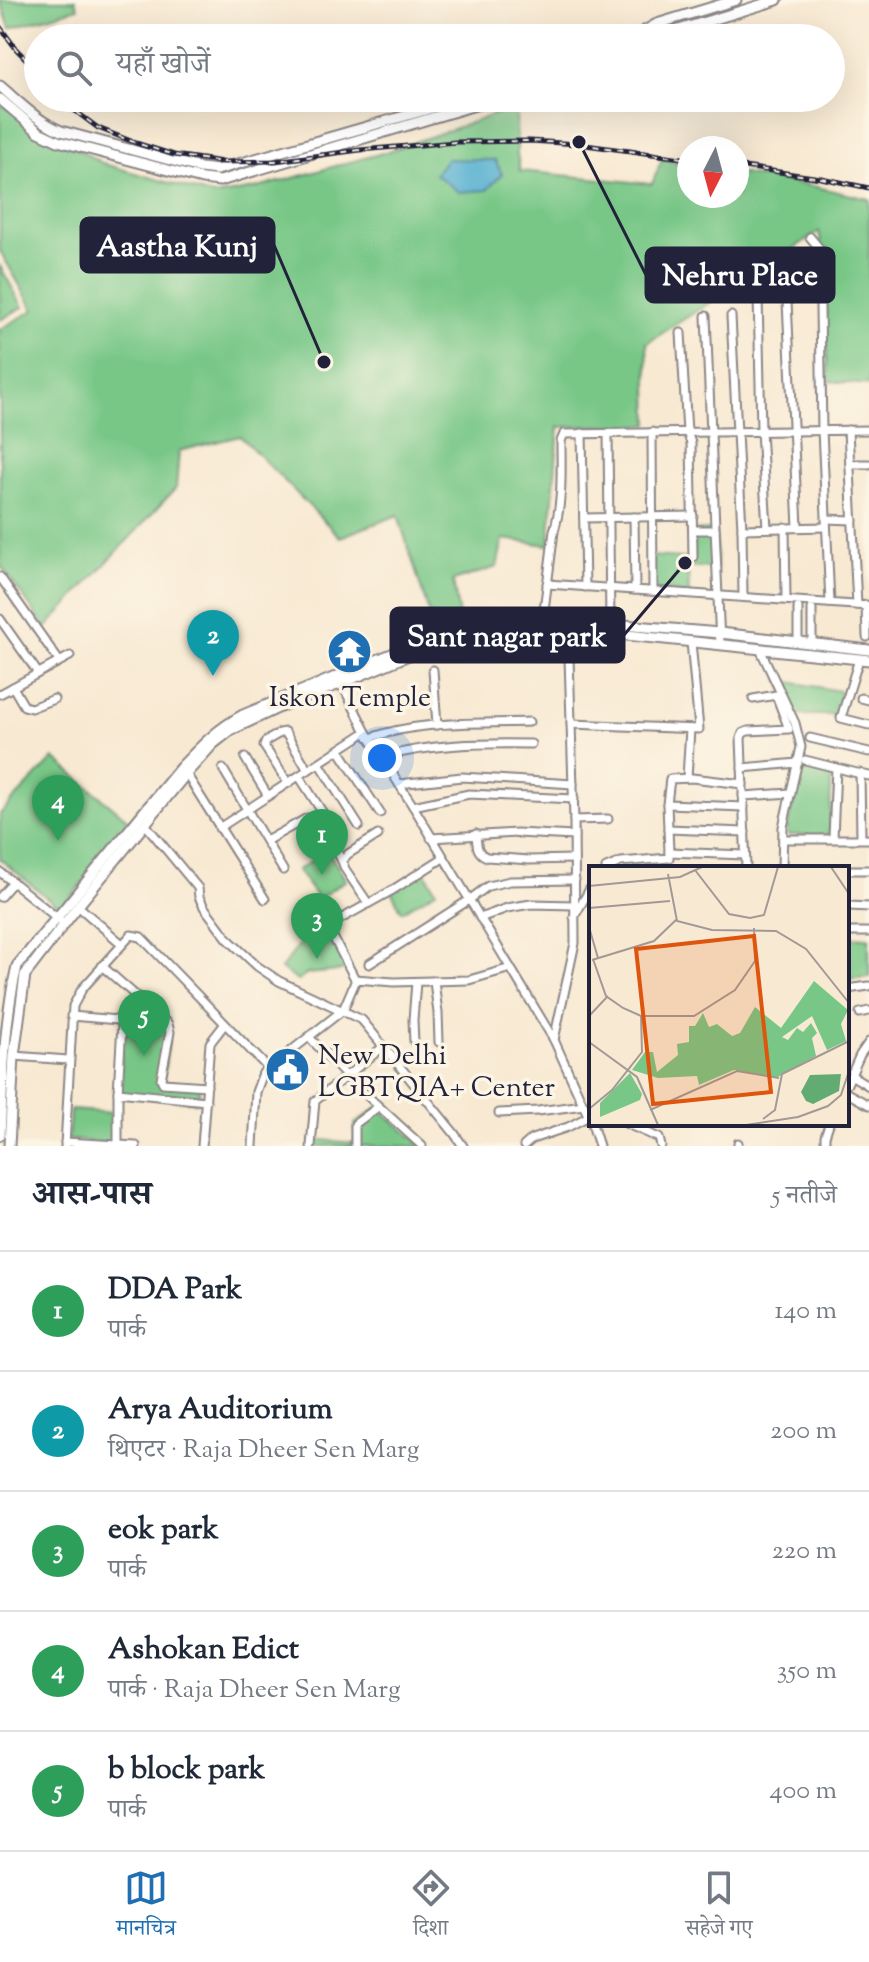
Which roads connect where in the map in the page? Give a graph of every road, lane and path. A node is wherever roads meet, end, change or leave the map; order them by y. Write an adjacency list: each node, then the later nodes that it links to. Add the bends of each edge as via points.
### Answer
1 (736, 0): 3 (street)
2 (777, 0): 4 (street)
3 (657, 24)
4 (698, 24)
5 (0, 86): 7 (street)
6 (0, 99): 10 (street, via 58,141 220,181)
7 (24, 107)
8 (30, 112): 9 (street, via 54,128 217,170)
9 (418, 112)
10 (452, 112)
11 (810, 237): 17 (street, via 819,248)
12 (779, 263): 22 (street, via 785,276)
13 (758, 295): 21 (street)
14 (706, 316): 25 (street)
15 (731, 316): 20 (street)
16 (681, 333): 24 (street)
17 (822, 430): 18 (street); 22 (street); 36 (street)
18 (848, 430): 19 (street); 28 (street)
19 (869, 430)
20 (737, 431): 21 (street); 25 (street); 40 (street)
21 (761, 431): 22 (street); 39 (street)
22 (793, 431): 38 (street)
23 (652, 432): 24 (street); 27 (street); 30 (street)
24 (687, 432): 25 (street); 31 (street)
25 (711, 432): 42 (street)
26 (582, 433): 27 (street); 34 (street); 45 (street, via 564,434 561,441 559,508)
27 (608, 433): 32 (street)
28 (850, 464): 29 (street); 35 (street)
29 (869, 464)
30 (652, 516): 31 (street); 33 (street); 49 (street)
31 (693, 516): 41 (street)
32 (609, 517): 33 (street); 34 (street); 47 (street)
33 (634, 517): 48 (street)
34 (584, 518): 46 (street)
35 (853, 520): 36 (street); 54 (street)
36 (826, 523): 38 (street); 53 (street)
37 (785, 527): 38 (street); 39 (street); 52 (street)
38 (798, 527)
39 (767, 528): 40 (street)
40 (742, 529): 51 (street)
41 (693, 530): 42 (street); 43 (street)
42 (715, 530): 50 (street)
43 (693, 557)
44 (0, 577): 70 (street)
45 (547, 584): 46 (street); 57 (street)
46 (585, 587): 47 (street)
47 (609, 588): 48 (street); 60 (street)
48 (635, 590): 49 (street)
49 (653, 591): 50 (street)
50 (718, 596): 51 (street); 62 (street)
51 (743, 597): 52 (street)
52 (786, 600): 53 (street)
53 (830, 603): 54 (street)
54 (864, 605): 61 (street)
55 (798, 608): 64 (street)
56 (812, 609): 65 (street)
57 (543, 618): 59 (street); 73 (street, via 487,618)
58 (0, 619): 72 (street)
59 (568, 624): 60 (street); 73 (street, via 489,628); 79 (street)
60 (610, 628): 62 (street); 63 (street)
61 (867, 637)
62 (720, 639): 63 (street); 64 (street); 66 (street)
63 (691, 642): 82 (street, via 700,726)
64 (798, 642): 65 (street)
65 (812, 644): 67 (street)
66 (760, 649): 69 (street); 90 (street, via 795,723)
67 (869, 650)
68 (70, 656): 70 (street)
69 (864, 659): 81 (street, via 841,718)
70 (59, 661): 72 (street)
71 (433, 670): 80 (street)
72 (38, 673): 74 (street)
73 (340, 680): 83 (street); 96 (street, via 243,715 208,738)
74 (13, 687): 75 (street); 76 (street, via 24,706)
75 (0, 694)
76 (54, 699)
77 (753, 699): 92 (street, via 776,695 789,729 743,733)
78 (529, 722): 80 (street)
79 (571, 724): 82 (street); 103 (street)
80 (437, 725): 83 (street)
81 (869, 725)
82 (690, 729): 100 (street)
83 (368, 735): 86 (street); 88 (street)
84 (810, 738): 87 (street)
85 (531, 744): 88 (street, via 441,746)
86 (339, 750): 91 (street); 113 (street)
87 (869, 752)
88 (382, 757): 102 (street)
89 (245, 758): 106 (street)
90 (802, 762): 92 (street); 93 (street); 105 (street)
91 (319, 763): 95 (street); 118 (street)
92 (742, 768): 104 (street)
93 (836, 768): 97 (street); 126 (street)
94 (223, 769): 112 (street)
95 (308, 770): 98 (street); 101 (street, via 285,732 266,741 264,746)
96 (183, 771): 117 (street); 119 (street); 154 (street)
97 (860, 773): 99 (street); 128 (street)
98 (299, 776): 101 (street); 134 (street, via 339,838 332,842)
99 (869, 776)
100 (687, 778): 104 (street); 109 (street, via 670,779)
101 (288, 783): 106 (street)
102 (399, 784): 103 (street, via 462,777); 110 (street)
103 (573, 784): 108 (street)
104 (743, 784): 107 (street)
105 (791, 793): 107 (street); 127 (street)
106 (268, 796): 112 (street)
107 (743, 796): 111 (street)
108 (574, 799): 110 (street, via 469,794); 116 (street)
109 (667, 804): 111 (street); 120 (street)
110 (413, 806): 125 (street)
111 (744, 807): 121 (street)
112 (247, 810): 119 (street); 129 (street)
113 (380, 813)
114 (307, 818): 129 (street)
115 (608, 819): 116 (street)
116 (574, 820): 124 (street)
117 (145, 824): 149 (street); 164 (street, via 198,888 204,907 242,954 279,981)
118 (359, 826)
119 (219, 828): 145 (street)
120 (668, 829): 121 (street); 130 (street)
121 (745, 832): 131 (street)
122 (476, 834): 124 (street); 125 (street); 133 (street, via 477,849 487,857)
123 (378, 835): 134 (street)
124 (574, 836): 133 (street)
125 (431, 838): 132 (street)
126 (833, 838): 127 (street); 128 (street)
127 (783, 839): 138 (street)
128 (865, 839)
129 (266, 841): 139 (street)
130 (669, 855): 131 (street); 135 (street); 136 (street)
131 (745, 855): 137 (street)
132 (443, 858): 146 (street); 147 (street)
133 (574, 859): 141 (street)
134 (342, 861): 147 (street)
135 (611, 866)
136 (670, 866)
137 (746, 866)
138 (782, 866)
139 (283, 870)
140 (0, 872): 142 (street)
141 (575, 880): 146 (street, via 510,881 488,886); 148 (street)
142 (13, 882): 144 (street); 154 (street)
143 (589, 891): 152 (street)
144 (0, 897)
145 (265, 899)
146 (469, 900): 153 (street); 156 (street)
147 (368, 903): 159 (street, via 330,925)
148 (574, 905): 152 (street); 153 (street, via 531,904)
149 (78, 906): 154 (street); 155 (street)
150 (849, 906): 151 (street)
151 (869, 907)
152 (574, 917): 168 (street, via 575,943)
153 (480, 918): 158 (street)
154 (61, 921): 174 (street, via 25,975); 192 (street, via 17,966 4,1058)
155 (122, 944): 157 (street); 166 (street, via 131,935 141,937)
156 (369, 964)
157 (102, 966): 165 (street, via 75,1000); 180 (street, via 168,1024 163,1083)
158 (511, 968): 160 (street, via 476,979); 168 (street)
159 (355, 979): 161 (street); 164 (street)
160 (434, 981): 161 (street); 170 (street)
161 (416, 982): 169 (street)
162 (869, 986): 163 (street)
163 (849, 989)
164 (343, 1010): 167 (street); 172 (street, via 362,1020)
165 (71, 1016): 175 (street); 182 (street, via 121,1022)
166 (224, 1025): 177 (street); 180 (street, via 210,1043)
167 (309, 1037): 177 (street); 179 (street)
168 (554, 1040): 188 (street)
169 (414, 1042)
170 (439, 1042)
171 (869, 1042): 173 (street)
172 (383, 1047): 179 (street); 201 (street)
173 (860, 1055): 176 (street); 178 (street)
174 (14, 1056): 175 (street); 192 (street)
175 (68, 1060): 193 (street)
176 (869, 1060)
177 (268, 1068): 197 (street, via 257,1085)
178 (849, 1074): 181 (street)
179 (346, 1076): 186 (street); 198 (street, via 315,1101)
180 (207, 1086): 184 (street)
181 (869, 1086)
182 (118, 1092): 184 (street); 194 (street)
183 (849, 1094): 185 (street)
184 (206, 1101): 196 (street)
185 (869, 1105)
186 (378, 1107): 199 (street, via 355,1124); 200 (street)
187 (499, 1113): 188 (street)
188 (589, 1114): 202 (street)
189 (593, 1126): 203 (street)
190 (632, 1126): 204 (street, via 655,1135)
191 (828, 1126): 205 (street)
192 (5, 1138)
193 (65, 1144): 194 (street)
194 (118, 1145): 195 (street)
195 (136, 1146)
196 (202, 1146)
197 (253, 1146)
198 (311, 1146)
199 (355, 1146)
200 (422, 1146)
201 (463, 1146)
202 (524, 1146)
203 (599, 1146)
204 (661, 1146)
205 (825, 1146)

